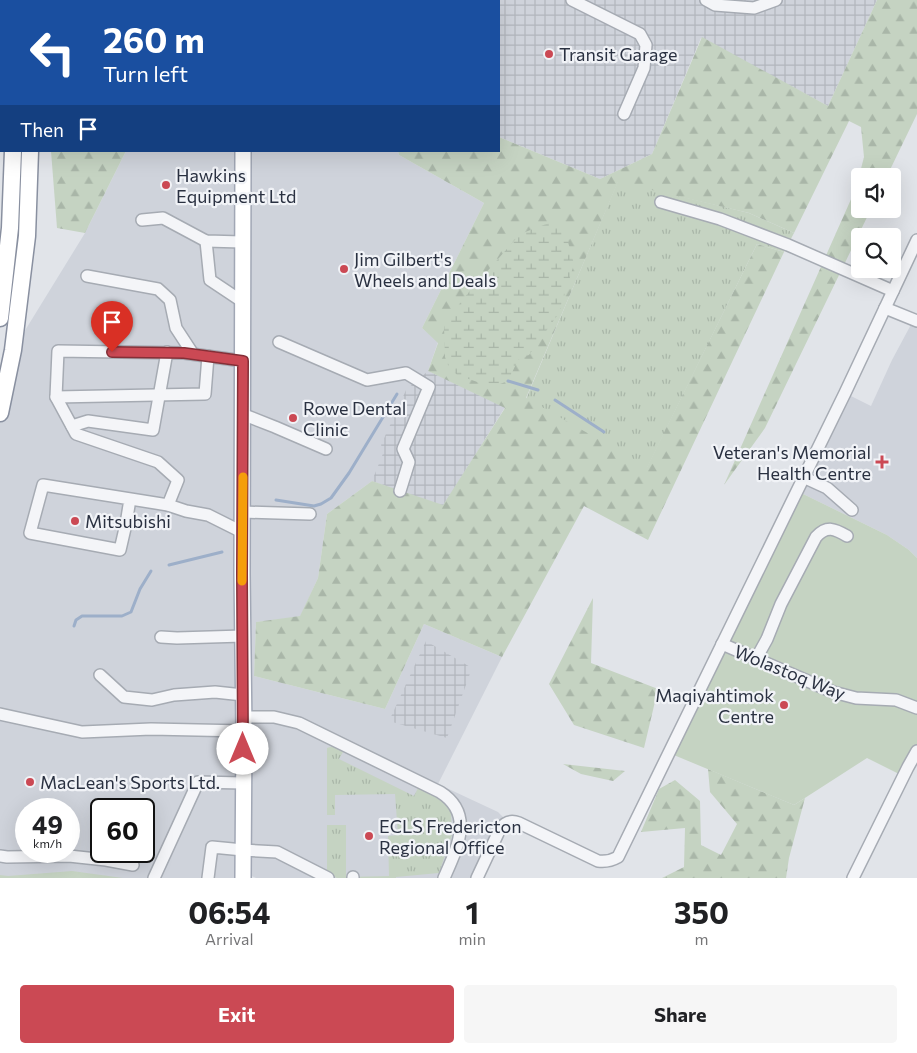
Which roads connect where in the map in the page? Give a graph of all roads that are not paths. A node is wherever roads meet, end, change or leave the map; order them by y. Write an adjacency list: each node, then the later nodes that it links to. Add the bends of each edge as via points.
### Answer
1 (572, 0): 4 (street, via 640,34 646,45 644,68)
2 (706, 0): 3 (street, via 715,5 754,8)
3 (776, 0)
4 (624, 114)
5 (13, 152): 17 (highway, via 10,228)
6 (30, 152): 26 (highway, via 27,236 13,350)
7 (243, 152): 12 (main road)
8 (661, 202): 14 (street, via 720,219 788,245)
9 (142, 220): 11 (street, via 163,218)
10 (917, 240): 14 (street)
11 (206, 241): 12 (street); 15 (street, via 210,280)
12 (242, 242): 15 (main road)
13 (87, 276): 21 (street, via 158,289 170,300 176,328)
14 (893, 291): 16 (street)
15 (243, 302): 23 (main road)
16 (885, 308): 18 (street); 30 (street)
17 (0, 318)
18 (917, 321)
19 (279, 342): 31 (street, via 367,380 406,373 429,387 403,450 409,462)
20 (167, 352): 21 (street); 24 (street); 25 (street, via 58,351)
21 (193, 354): 22 (street)
22 (208, 356): 23 (street); 24 (street, via 205,394)
23 (243, 361): 27 (main road)
24 (159, 394): 25 (street); 28 (street, via 153,430 88,421)
25 (56, 397): 28 (street)
26 (0, 413)
27 (242, 414): 29 (street); 35 (main road)
28 (72, 426): 33 (street, via 76,434 158,462 178,480)
29 (326, 449)
30 (803, 477): 34 (street, via 827,488); 41 (street)
31 (400, 491)
32 (130, 499): 32 (street, via 43,485 30,533 120,550); 33 (street)
33 (168, 505): 37 (street, via 208,515)
34 (852, 510)
35 (243, 512): 36 (street); 37 (main road)
36 (310, 514)
37 (242, 532): 40 (main road)
38 (847, 536): 42 (street, via 835,529 827,529 816,537)
39 (161, 636): 40 (street)
40 (243, 636): 44 (main road)
41 (722, 644): 42 (street, Wolastoq Way); 58 (street, via 618,857 598,861 514,821 500,829)
42 (756, 659): 45 (street, Wolastoq Way, via 833,692 856,698 896,700)
43 (100, 675): 44 (street, via 124,697 152,700 215,692)
44 (243, 695): 47 (main road)
45 (917, 708)
46 (0, 714): 47 (street, via 82,732)
47 (243, 724): 49 (main road); 57 (street, via 274,717 299,723 449,798 459,815 460,835)
48 (917, 751): 59 (street)
49 (243, 783): 50 (main road); 53 (street, via 198,782)
50 (243, 850): 54 (street, via 212,847); 55 (main road); 56 (street, via 277,852)
51 (0, 856): 52 (street, via 69,856)
52 (133, 865)
53 (154, 878)
54 (208, 878)
55 (242, 878)
56 (328, 878)
57 (444, 878)
58 (477, 878)
59 (853, 878)

